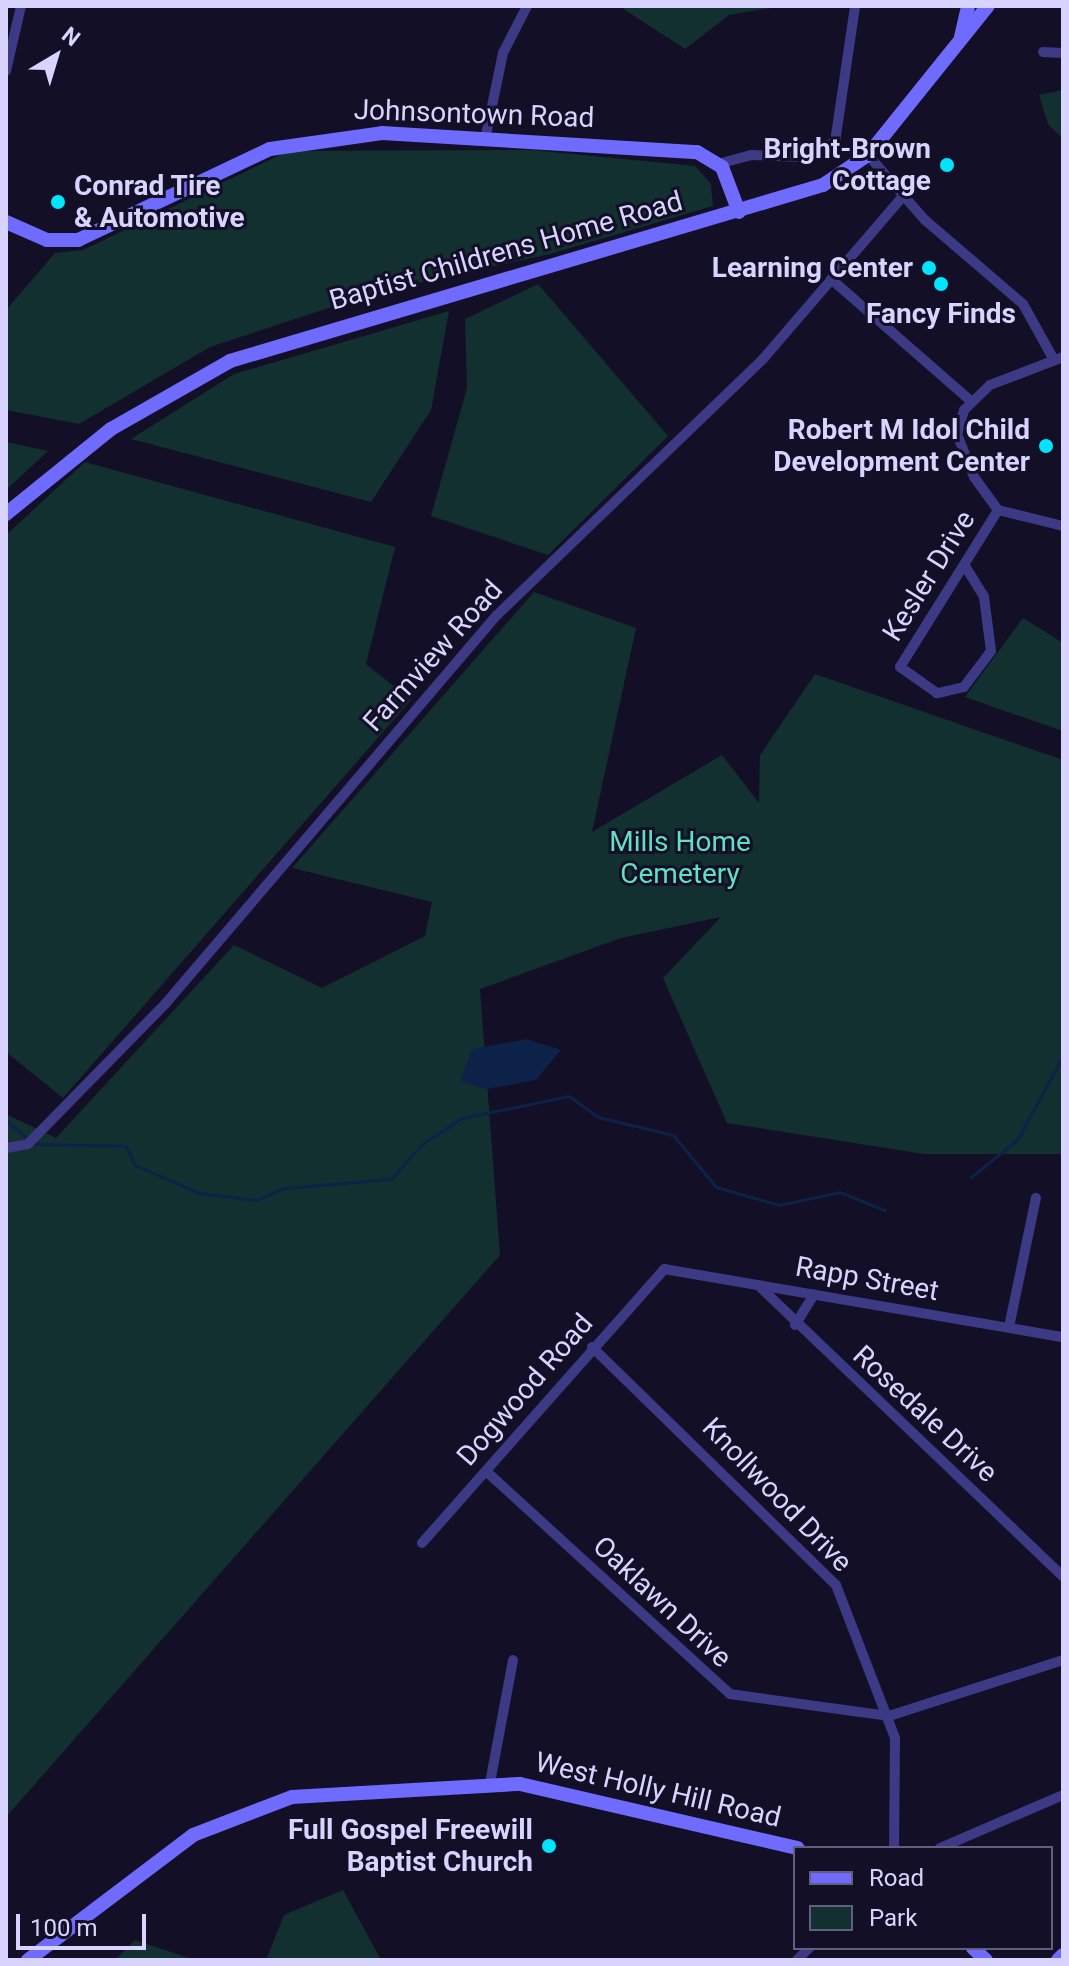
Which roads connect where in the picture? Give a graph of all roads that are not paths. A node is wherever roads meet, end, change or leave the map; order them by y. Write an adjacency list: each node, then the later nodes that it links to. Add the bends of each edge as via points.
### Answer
1 (21, 6): 9 (street)
2 (527, 6): 10 (street, via 503,53)
3 (855, 6): 12 (street, via 835,142 805,157 751,155)
4 (968, 6): 6 (street)
5 (988, 6): 6 (street, Baptist Childrens Home Road)
6 (959, 42): 11 (street, Baptist Childrens Home Road)
7 (1043, 52): 8 (street)
8 (1063, 53)
9 (6, 71)
10 (486, 135): 12 (street, Johnsontown Road, via 683,150); 15 (street, Johnsontown Road, via 382,133 288,143 78,240 47,240)
11 (868, 155): 13 (street); 14 (street, Baptist Childrens Home Road, via 823,185)
12 (718, 164): 14 (street)
13 (904, 195): 16 (street, Farmview Road); 17 (street, via 1023,304)
14 (739, 212): 20 (street, Baptist Childrens Home Road, via 230,361 111,429)
15 (6, 222)
16 (831, 279): 18 (street); 23 (street, Farmview Road, via 763,359 496,616 166,1003 32,1140)
17 (1058, 358): 18 (street, via 1005,375)
18 (971, 401): 19 (street, via 959,422 960,444)
19 (998, 510): 21 (street); 22 (street, Kesler Drive)
20 (6, 514)
21 (1063, 526)
22 (965, 566): 22 (street, Kesler Drive, via 900,667 946,694 964,687 986,661 990,624)
23 (6, 1148)
24 (1036, 1198): 29 (street)
25 (664, 1269): 26 (street, Rapp Street); 31 (street, Dogwood Road)
26 (758, 1285): 27 (street, Rapp Street); 28 (street, Rosedale Drive)
27 (814, 1294): 28 (street); 29 (street, Rapp Street)
28 (795, 1325): 34 (street, Rosedale Drive)
29 (1009, 1327): 30 (street, Rapp Street)
30 (1063, 1337)
31 (592, 1347): 32 (street, Dogwood Road); 37 (street, Knollwood Drive, via 836,1585)
32 (487, 1472): 33 (street, Dogwood Road); 37 (street, Oaklawn Drive, via 730,1694)
33 (422, 1543)
34 (1063, 1576)
35 (513, 1660): 38 (street)
36 (1063, 1660): 37 (street, Oaklawn Drive)
37 (889, 1716): 40 (street, Knollwood Drive)
38 (490, 1783): 42 (street, West Holly Hill Road, via 557,1789); 44 (street, West Holly Hill Road, via 292,1797 228,1816)
39 (1063, 1795): 41 (street)
40 (894, 1846)
41 (945, 1846)
42 (793, 1847)
43 (1063, 1955): 45 (street)
44 (35, 1957)
45 (1058, 1960)

